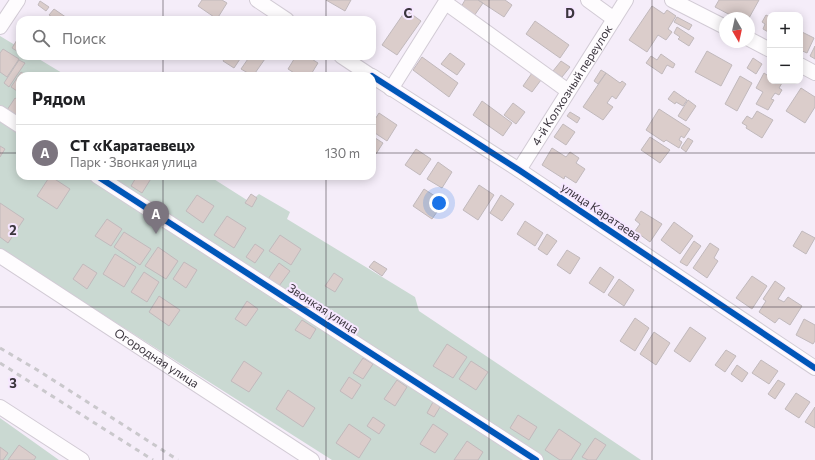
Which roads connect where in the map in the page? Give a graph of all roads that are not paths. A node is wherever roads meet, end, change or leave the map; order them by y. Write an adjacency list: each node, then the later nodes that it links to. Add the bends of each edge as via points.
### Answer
1 (18, 0): 10 (street)
2 (257, 0): 7 (street)
3 (588, 0): 8 (street)
4 (626, 0): 8 (street, 4-й Колхозный переулок)
5 (672, 0): 9 (street)
6 (447, 1): 18 (street); 19 (street)
7 (281, 16)
8 (614, 18): 19 (street, 4-й Колхозный переулок)
9 (719, 24)
10 (0, 27)
11 (755, 42): 12 (street)
12 (767, 48)
13 (347, 60): 15 (street, улица Каратаева)
14 (803, 67): 16 (street)
15 (366, 72)
16 (815, 73)
17 (376, 79): 18 (street, улица Каратаева)
18 (391, 89): 22 (street, улица Каратаева)
19 (568, 91): 22 (street, 4-й Колхозный переулок)
20 (0, 113): 21 (street)
21 (16, 123)
22 (519, 170): 25 (street, улица Каратаева)
23 (103, 180): 29 (street, Звонкая улица)
24 (0, 256): 28 (street, Огородная улица)
25 (815, 368)
26 (0, 407): 27 (street)
27 (82, 460)
28 (312, 460)
29 (536, 460)

